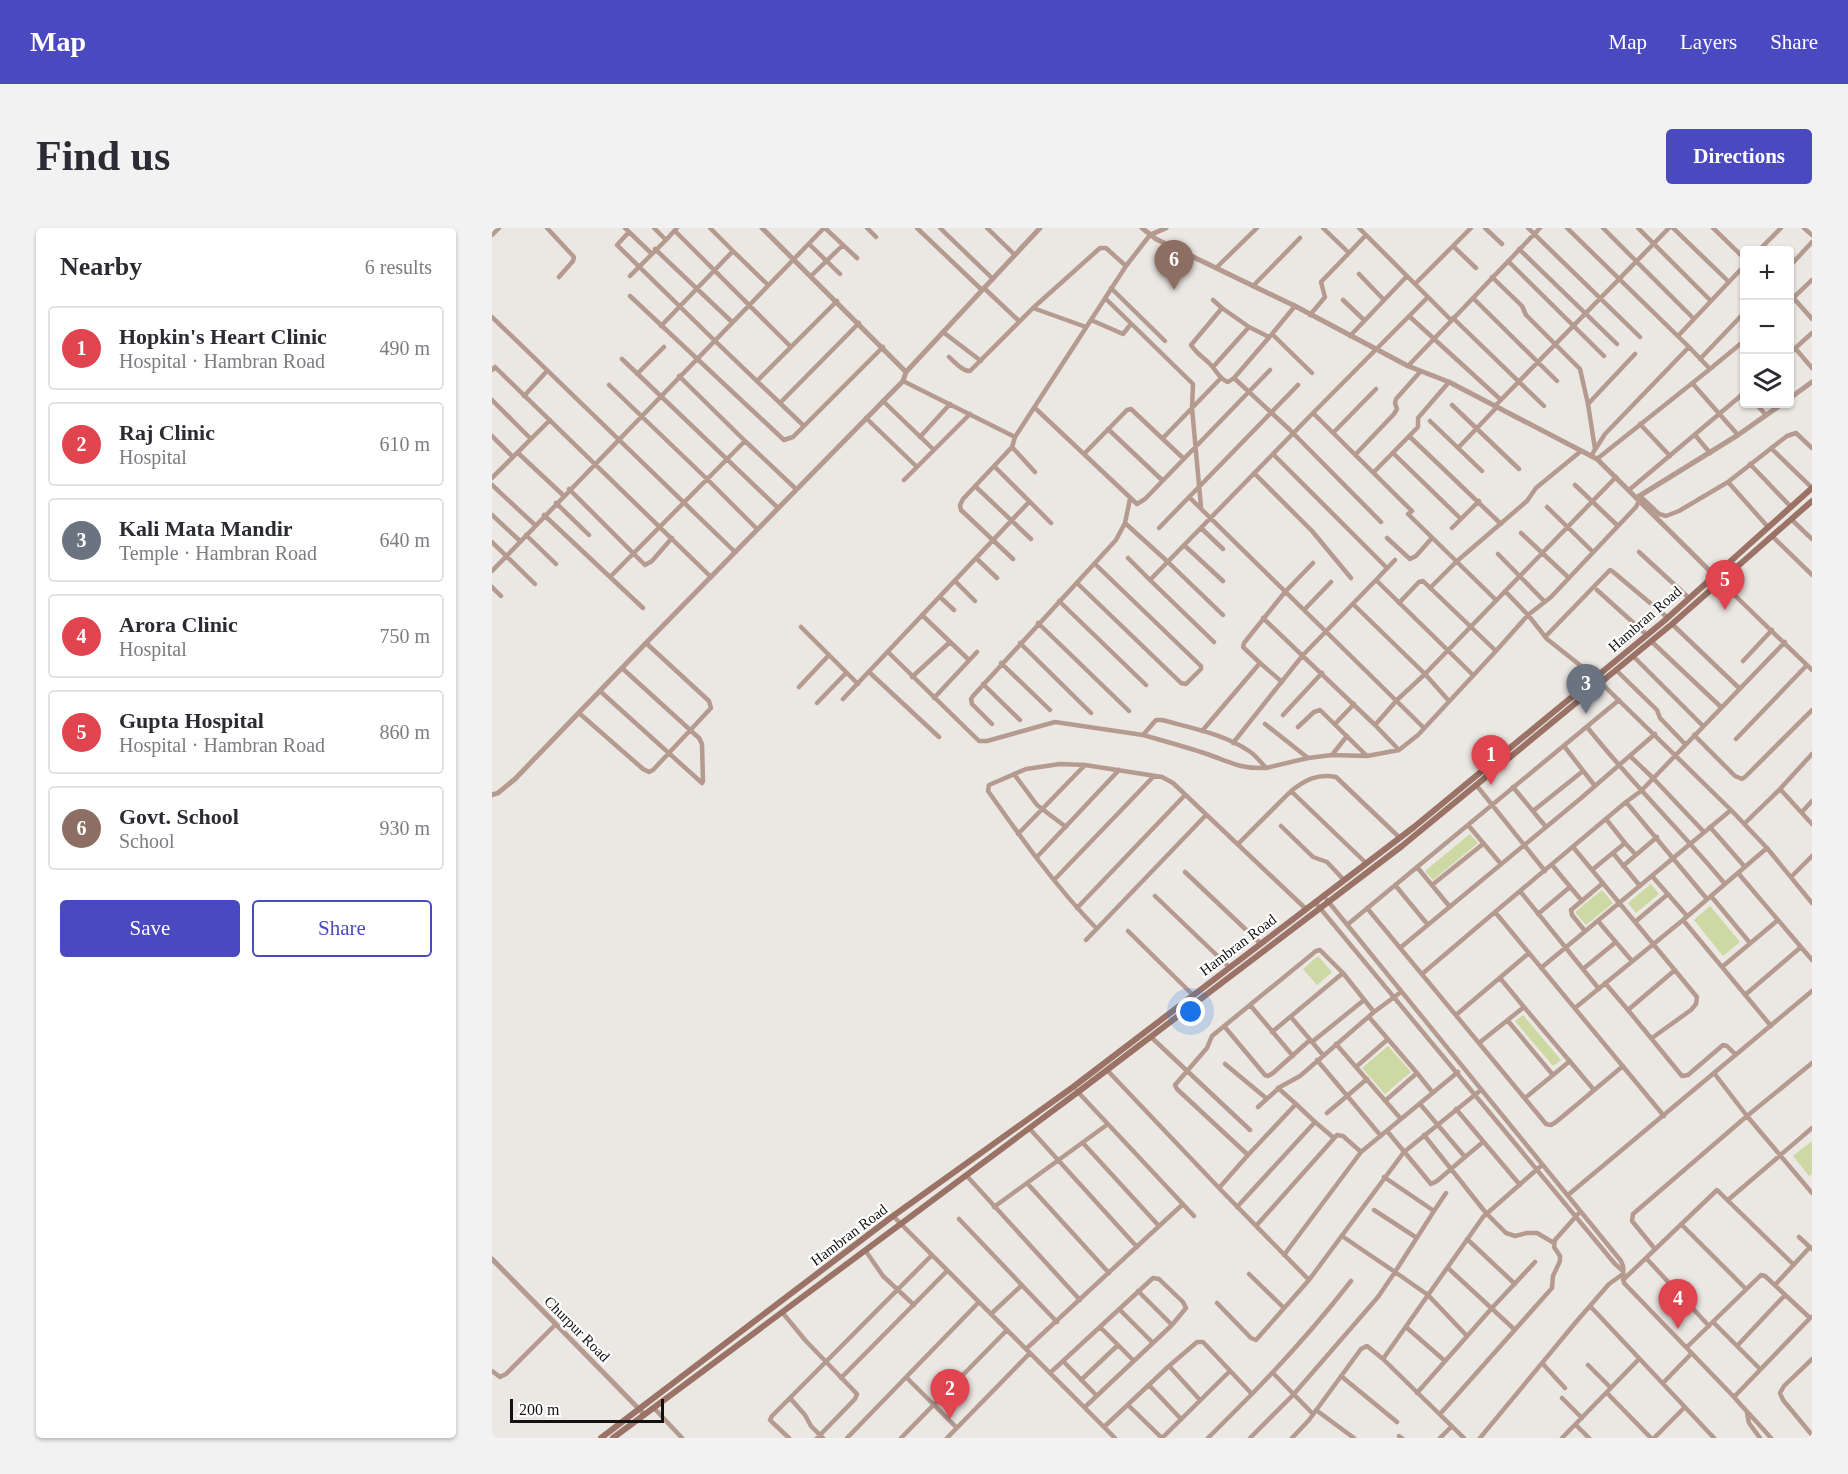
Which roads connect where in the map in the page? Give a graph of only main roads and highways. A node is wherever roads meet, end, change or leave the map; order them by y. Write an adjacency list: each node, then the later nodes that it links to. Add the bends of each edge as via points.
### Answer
1 (1812, 488): 3 (main road, Hambran Road, via 1689,598)
2 (1811, 504): 3 (main road, Hambran Road)
3 (1670, 621): 4 (main road, Hambran Road)
4 (1649, 638): 5 (main road, Hambran Road); 5 (main road, Hambran Road, via 1633,656)
5 (1598, 680): 6 (main road, Hambran Road); 6 (main road, Hambran Road, via 1477,786 1329,903 1150,1037)
6 (1135, 1043): 7 (main road, Hambran Road, via 893,1216); 8 (main road, Hambran Road, via 1078,1092)
7 (601, 1438)
8 (613, 1438)

